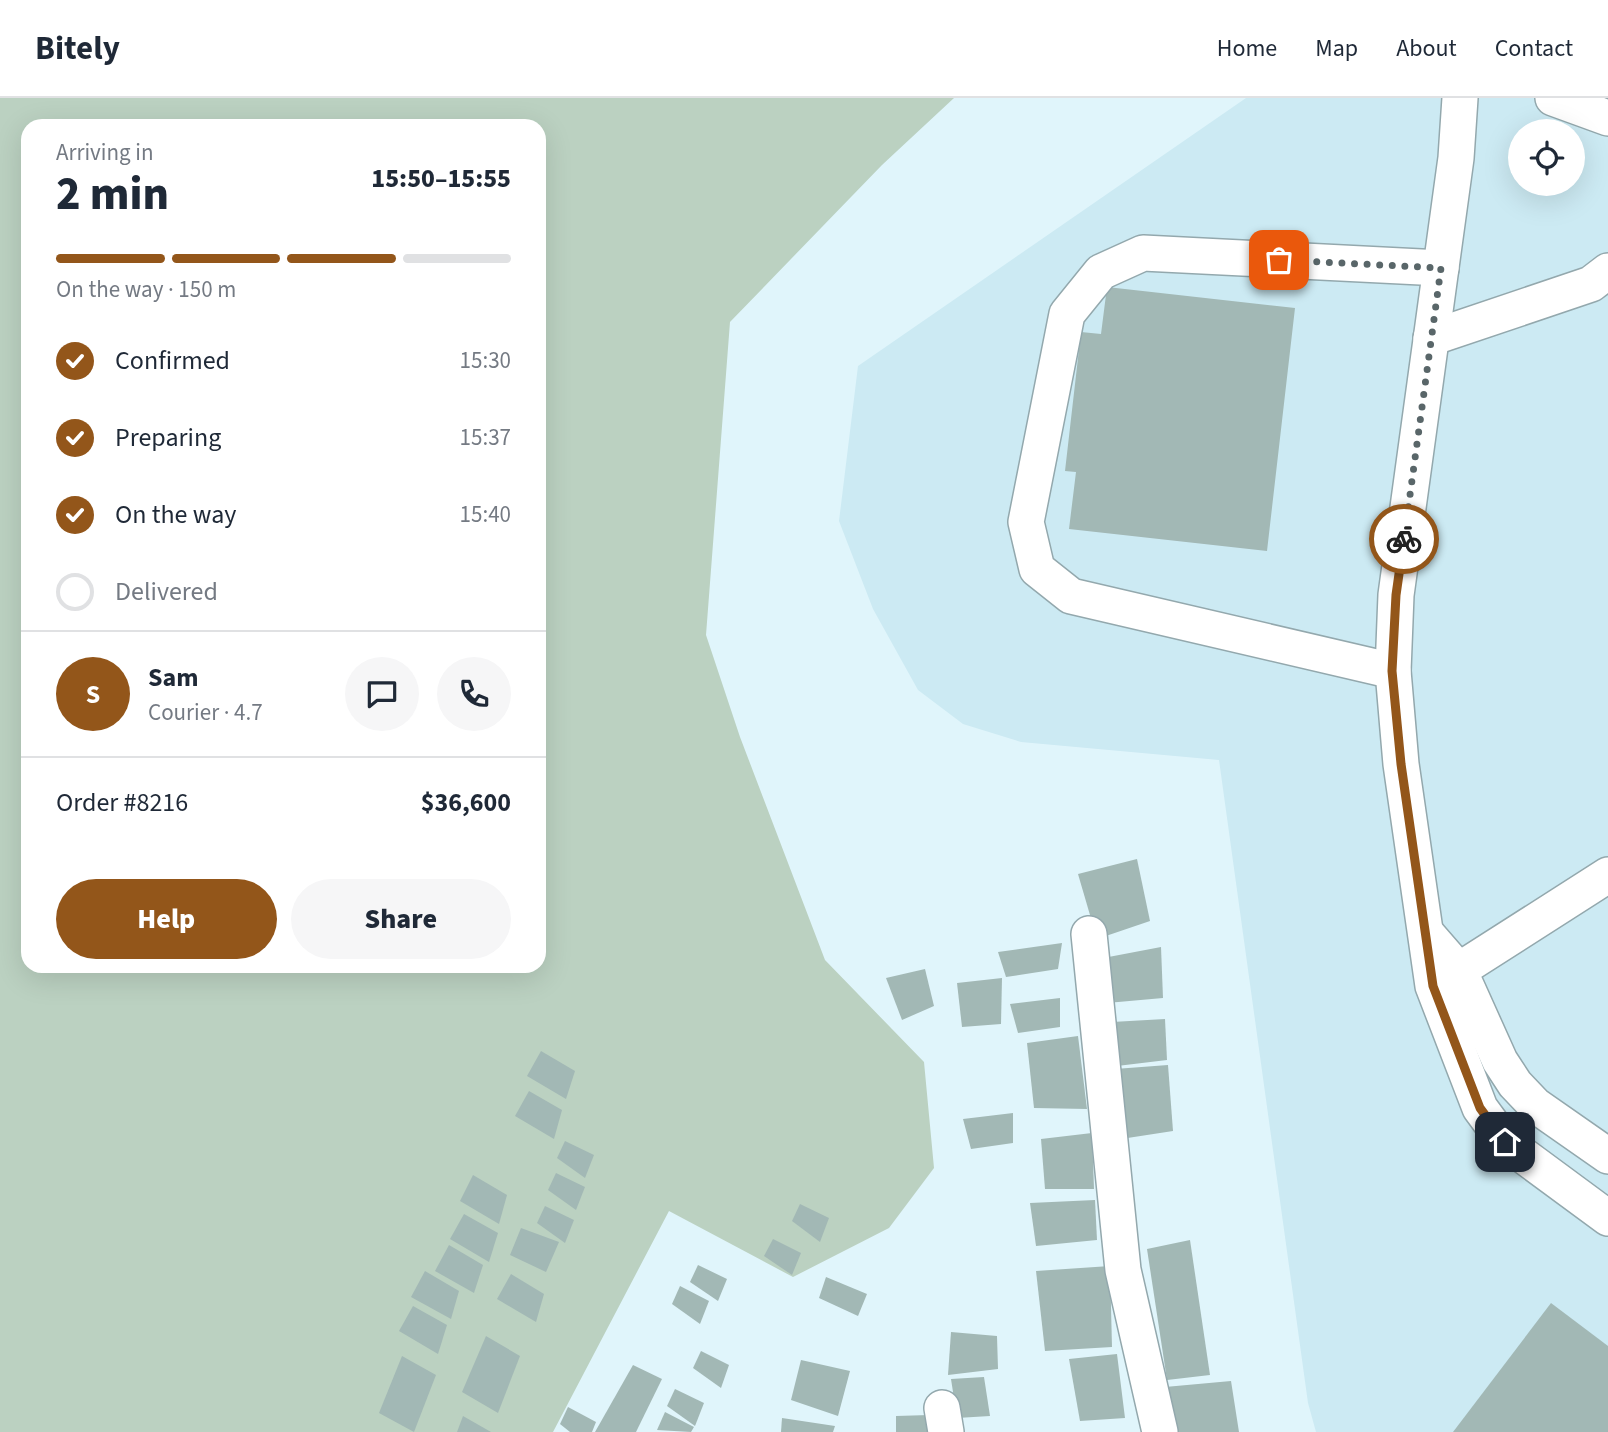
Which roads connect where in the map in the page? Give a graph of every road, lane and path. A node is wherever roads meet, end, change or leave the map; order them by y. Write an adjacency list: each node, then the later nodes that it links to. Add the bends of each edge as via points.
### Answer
1 (1460, 98): 4 (street, via 1457,158)
2 (1553, 98): 3 (street)
3 (1608, 118)
4 (1441, 268): 6 (street); 7 (street, via 1143,253 1101,272 1067,314 1026,522 1037,569 1071,596)
5 (1608, 271): 6 (street, via 1591,284)
6 (1431, 338): 7 (street, via 1396,595)
7 (1392, 671): 10 (street, via 1427,934)
8 (1608, 875): 10 (street)
9 (1088, 934): 13 (street, via 1123,1270)
10 (1447, 979): 11 (street, via 1515,1084 1535,1105); 12 (street, via 1480,1108 1490,1125)
11 (1608, 1156)
12 (1608, 1218)
13 (1160, 1432)

